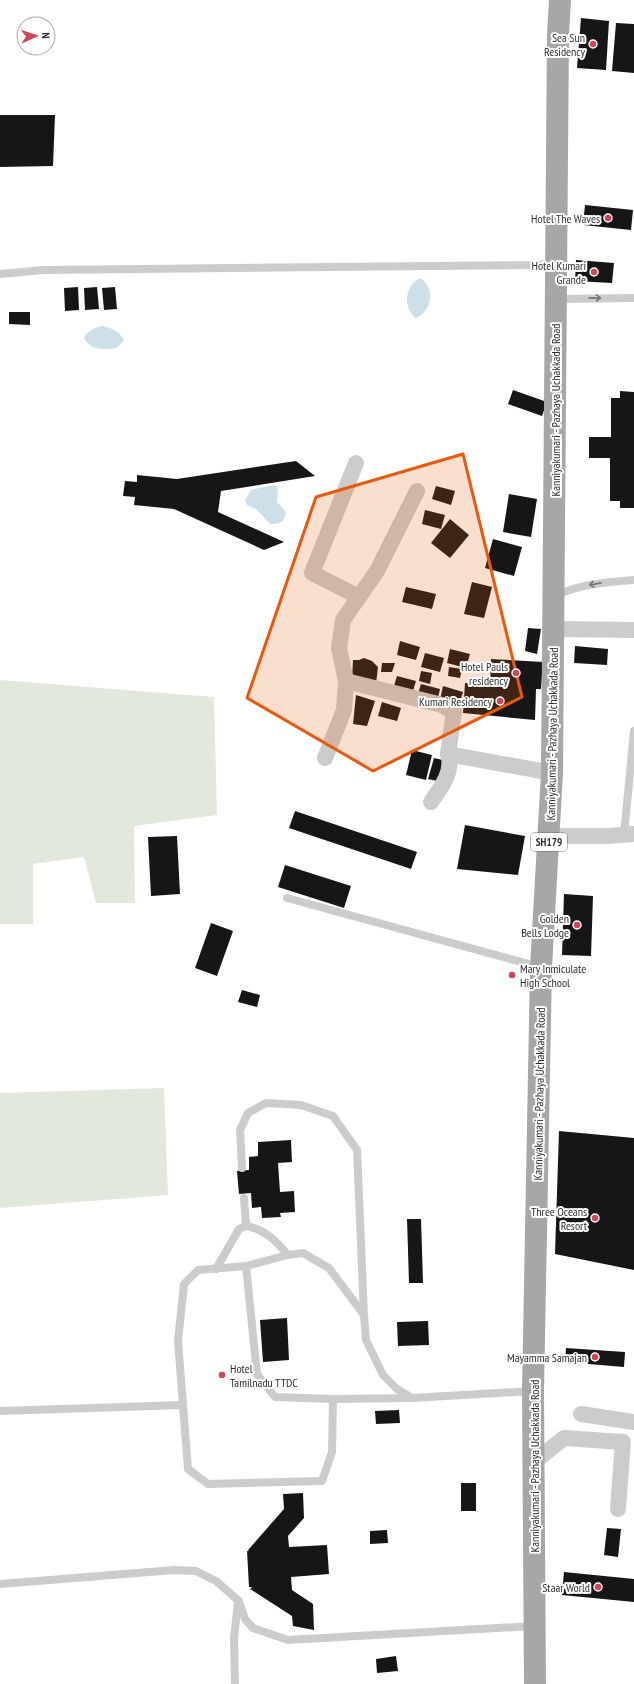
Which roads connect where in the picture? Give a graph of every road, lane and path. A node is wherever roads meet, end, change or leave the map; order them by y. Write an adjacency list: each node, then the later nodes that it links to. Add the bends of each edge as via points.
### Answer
1 (560, 0): 2 (main road, Kanniyakumari - Pazhaya Uchakkada Road / SH179)
2 (556, 263): 3 (lane, via 44,270); 5 (main road, Kanniyakumari - Pazhaya Uchakkada Road / SH179)
3 (0, 274)
4 (634, 298): 5 (lane, one-way to 4)
5 (556, 299): 10 (main road, Kanniyakumari - Pazhaya Uchakkada Road / SH179)
6 (356, 463): 9 (street, via 312,573)
7 (417, 491): 9 (street, via 377,571)
8 (634, 580): 10 (lane, one-way to 10, via 566,590)
9 (359, 597): 13 (street, via 343,620 340,648)
10 (554, 597): 11 (main road, Kanniyakumari - Pazhaya Uchakkada Road / SH179)
11 (554, 628): 12 (street); 17 (main road, Kanniyakumari - Pazhaya Uchakkada Road / SH179)
12 (634, 630)
13 (346, 681): 15 (street, via 442,705 454,712); 16 (street, via 344,710)
14 (634, 731): 19 (lane)
15 (448, 754): 17 (street); 18 (street, via 450,760 444,784)
16 (326, 758)
17 (552, 773): 20 (main road, Kanniyakumari - Pazhaya Uchakkada Road / SH179)
18 (431, 802)
19 (629, 834): 20 (street)
20 (550, 836): 22 (main road, Kanniyakumari - Pazhaya Uchakkada Road / SH179)
21 (286, 898): 22 (lane)
22 (541, 967): 30 (main road, Kanniyakumari - Pazhaya Uchakkada Road / SH179)
23 (242, 1168): 29 (lane, via 240,1130 248,1113 266,1103 301,1105 333,1116 357,1150)
24 (244, 1198): 25 (lane)
25 (246, 1226): 26 (lane, via 274,1238); 28 (lane, via 238,1229)
26 (288, 1255): 27 (lane); 29 (lane, via 303,1253 329,1268)
27 (246, 1266): 28 (lane); 31 (lane, via 257,1374 275,1397)
28 (216, 1269): 33 (lane, via 198,1270 184,1284 178,1341)
29 (364, 1315): 32 (lane, via 366,1340 383,1374 397,1389)
30 (533, 1391): 32 (lane); 39 (main road, Kanniyakumari - Pazhaya Uchakkada Road / SH179)
31 (333, 1398): 32 (lane); 33 (lane, via 332,1452 322,1481 208,1484 188,1469)
32 (412, 1398)
33 (182, 1405): 34 (lane)
34 (0, 1411)
35 (581, 1414): 36 (street)
36 (634, 1422)
37 (634, 1428): 38 (street, via 633,1435)
38 (623, 1442): 39 (street, via 564,1438); 40 (street)
39 (534, 1462): 43 (main road, Kanniyakumari - Pazhaya Uchakkada Road / SH179)
40 (618, 1509)
41 (0, 1584): 42 (lane, via 174,1570 196,1571 216,1581)
42 (239, 1601): 43 (lane, via 245,1619 253,1628 288,1640); 44 (lane, via 234,1638)
43 (536, 1626): 45 (main road, Kanniyakumari - Pazhaya Uchakkada Road / SH179)
44 (235, 1684)
45 (536, 1684)

